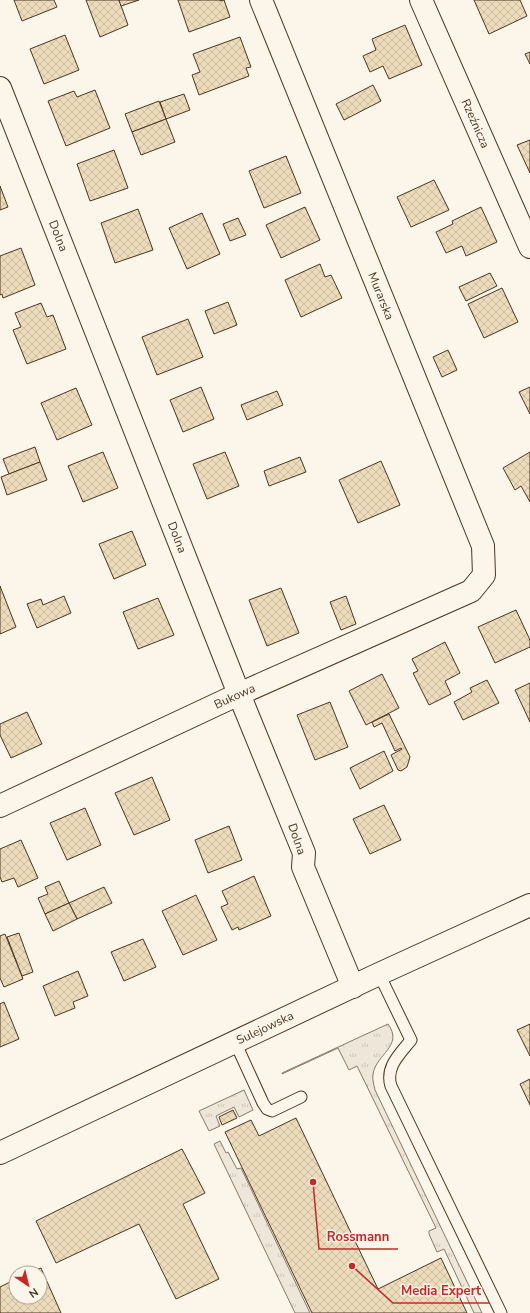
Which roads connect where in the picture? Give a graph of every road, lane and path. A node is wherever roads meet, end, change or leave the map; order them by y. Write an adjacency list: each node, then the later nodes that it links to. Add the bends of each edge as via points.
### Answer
1 (261, 0): 5 (street, Murarska, via 483,546 484,575)
2 (421, 0): 4 (street, Rzeźnicza)
3 (0, 88): 6 (street, Dolna)
4 (530, 247)
5 (471, 591): 6 (street, Bukowa)
6 (239, 694): 7 (street, Bukowa); 10 (street, Dolna, via 304,853 304,866)
7 (0, 806)
8 (530, 905): 9 (street, Sulejowska)
9 (379, 974): 10 (street, Sulejowska); 14 (lane, via 412,1040 391,1066 388,1079)
10 (353, 987): 11 (street, Sulejowska)
11 (235, 1042): 12 (lane, via 267,1109 272,1111); 13 (street, Sulejowska)
12 (302, 1097)
13 (0, 1152)
14 (501, 1313)

